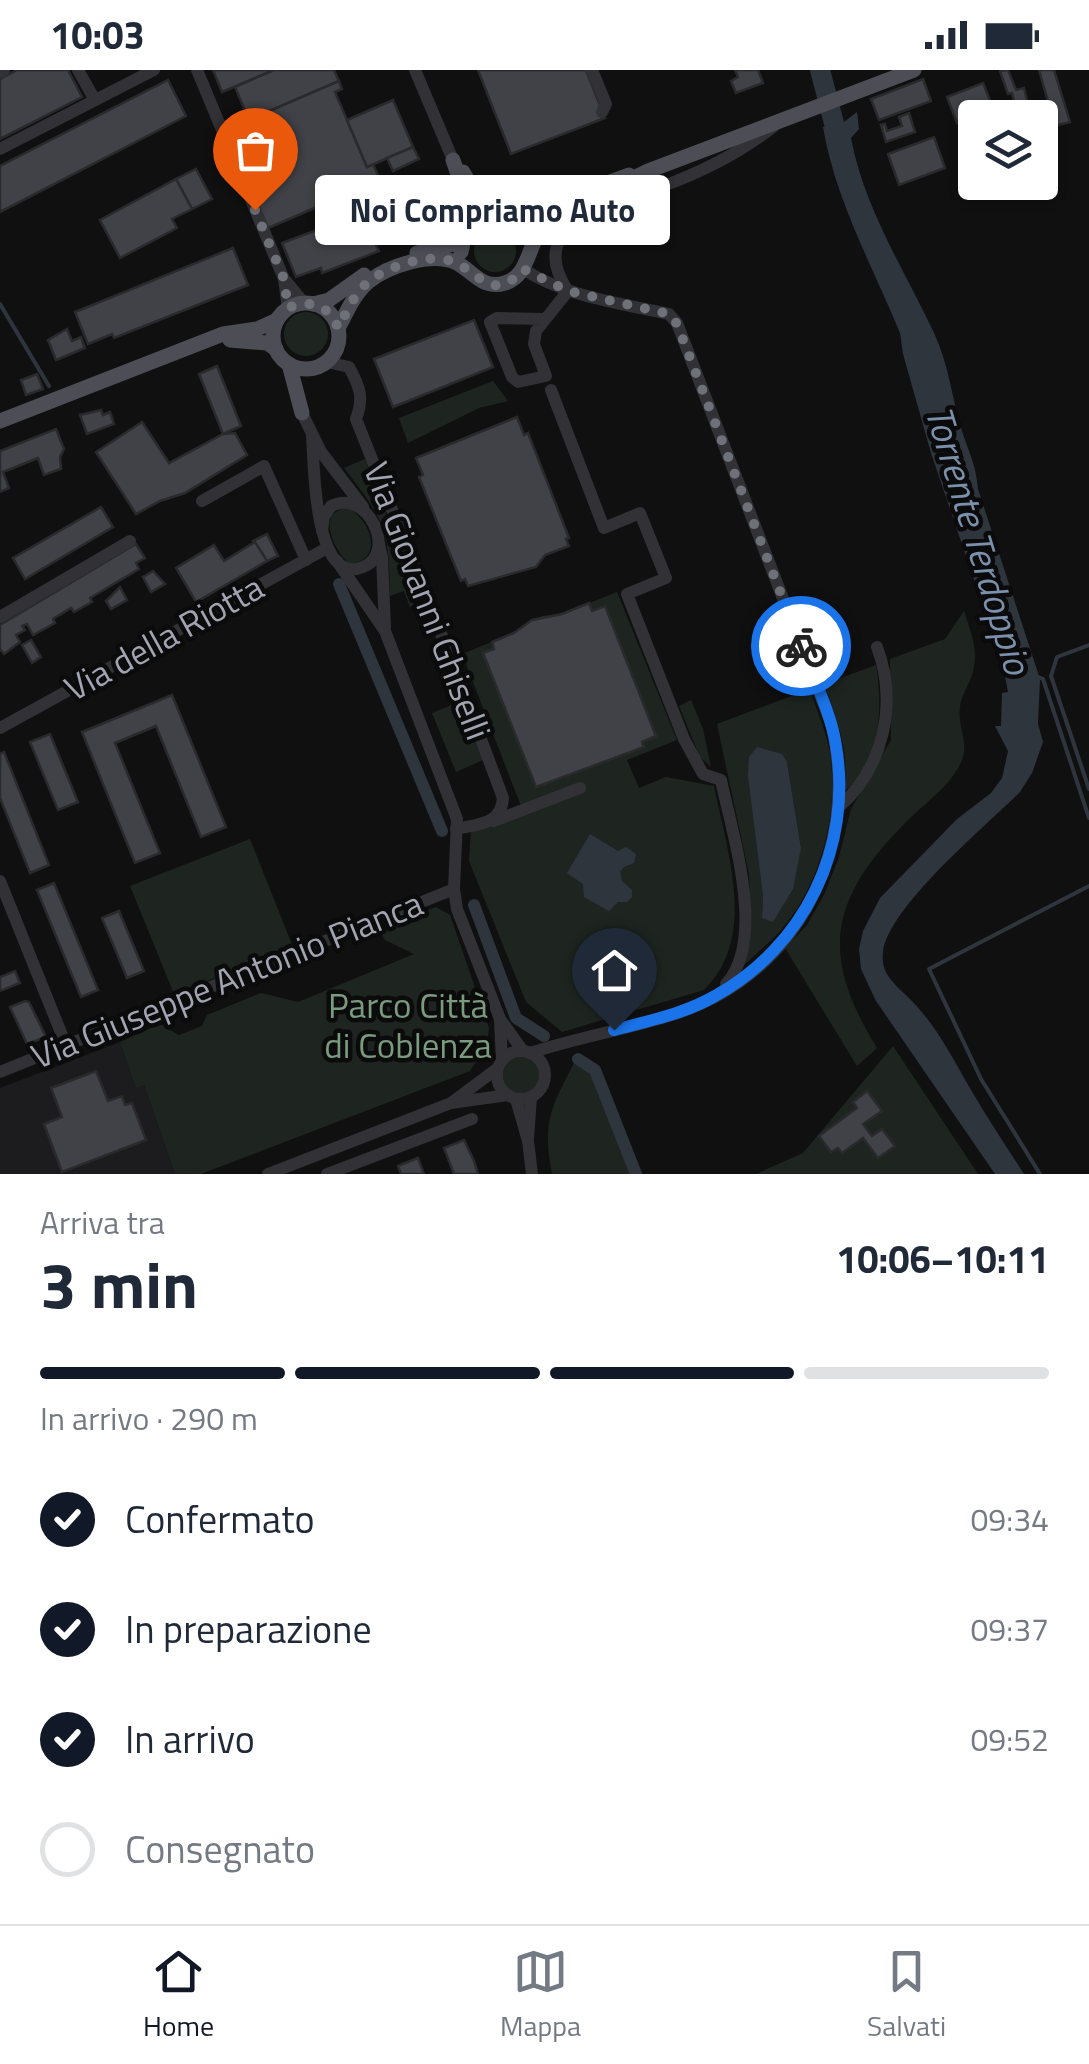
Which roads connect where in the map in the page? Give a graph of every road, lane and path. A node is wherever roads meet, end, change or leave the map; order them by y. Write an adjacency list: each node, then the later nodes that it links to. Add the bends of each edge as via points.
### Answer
1 (78, 70): 7 (street)
2 (154, 70): 7 (street)
3 (197, 70): 20 (street)
4 (415, 70): 11 (street)
5 (592, 70): 8 (street, via 606,104)
6 (914, 70): 9 (main road)
7 (95, 100): 10 (street)
8 (602, 112)
9 (780, 121): 12 (main road); 19 (street, via 705,168 578,221 555,253)
10 (0, 149)
11 (453, 160): 13 (main road); 15 (main road, via 468,205)
12 (648, 171): 14 (main road, via 548,205); 16 (main road, via 548,221)
13 (494, 218): 14 (main road); 15 (main road)
14 (518, 226): 16 (main road)
15 (466, 236): 18 (main road); 20 (main road, via 390,262 330,300)
16 (528, 251): 17 (main road)
17 (523, 269): 18 (main road, via 494,284); 19 (street)
18 (466, 270): 22 (main road, via 428,259 370,280)
19 (568, 291): 21 (street); 44 (street, via 669,314 677,324 832,726)
20 (296, 309): 22 (main road, via 330,312); 23 (main road, via 257,329); 24 (main road, via 274,340)
21 (543, 319): 27 (street, via 534,344); 27 (street, via 497,318 490,326 512,377)
22 (338, 328): 26 (main road, via 337,348)
23 (197, 345): 24 (main road, via 234,340); 29 (main road)
24 (276, 350): 25 (main road)
25 (289, 364): 26 (main road); 28 (main road)
26 (323, 364): 28 (main road, via 312,374); 45 (street, Via Giovanni Ghiselli, via 349,367 356,380 363,400 356,419 503,798)
27 (549, 383): 49 (street, via 604,528 640,514 666,578 628,594 684,738 703,774 721,780 745,910 734,975)
28 (302, 413): 30 (street)
29 (0, 421)
30 (312, 436): 32 (street); 33 (street)
31 (202, 501): 37 (street, via 264,466)
32 (364, 510): 33 (street, via 338,502 326,511); 35 (street)
33 (322, 531): 36 (street)
34 (130, 541): 39 (street)
35 (378, 542): 38 (street, via 364,567 350,569); 40 (street)
36 (327, 548): 37 (street, Via della Riotta); 38 (street)
37 (306, 560): 42 (street, Via della Riotta)
38 (338, 561): 40 (street)
39 (0, 618)
40 (385, 631): 46 (street)
41 (877, 647): 44 (street, via 886,682 882,740 865,777)
42 (0, 728)
43 (580, 788): 45 (street)
44 (838, 808): 49 (street, via 831,853 794,930)
45 (494, 821): 46 (street)
46 (456, 830): 48 (street)
47 (0, 881): 52 (street)
48 (454, 888): 50 (street); 52 (street, Via Giuseppe Antonio Pianca)
49 (714, 997): 51 (street)
50 (500, 1019): 53 (street); 54 (street)
51 (563, 1042): 53 (street); 55 (street)
52 (66, 1045): 56 (street, Via Giuseppe Antonio Pianca)
53 (527, 1052): 54 (street); 55 (street)
54 (500, 1064): 57 (street, via 498,1083); 59 (street)
55 (544, 1067): 58 (street, via 543,1086)
56 (0, 1072)
57 (512, 1097): 58 (street); 59 (street); 62 (street)
58 (531, 1097): 62 (street)
59 (451, 1103): 61 (street)
60 (472, 1119): 64 (street)
61 (370, 1134): 63 (street); 64 (street)
62 (528, 1141): 67 (street)
63 (318, 1154): 65 (street); 66 (street)
64 (378, 1155): 66 (street)
65 (268, 1174)
66 (326, 1174)
67 (532, 1174)

